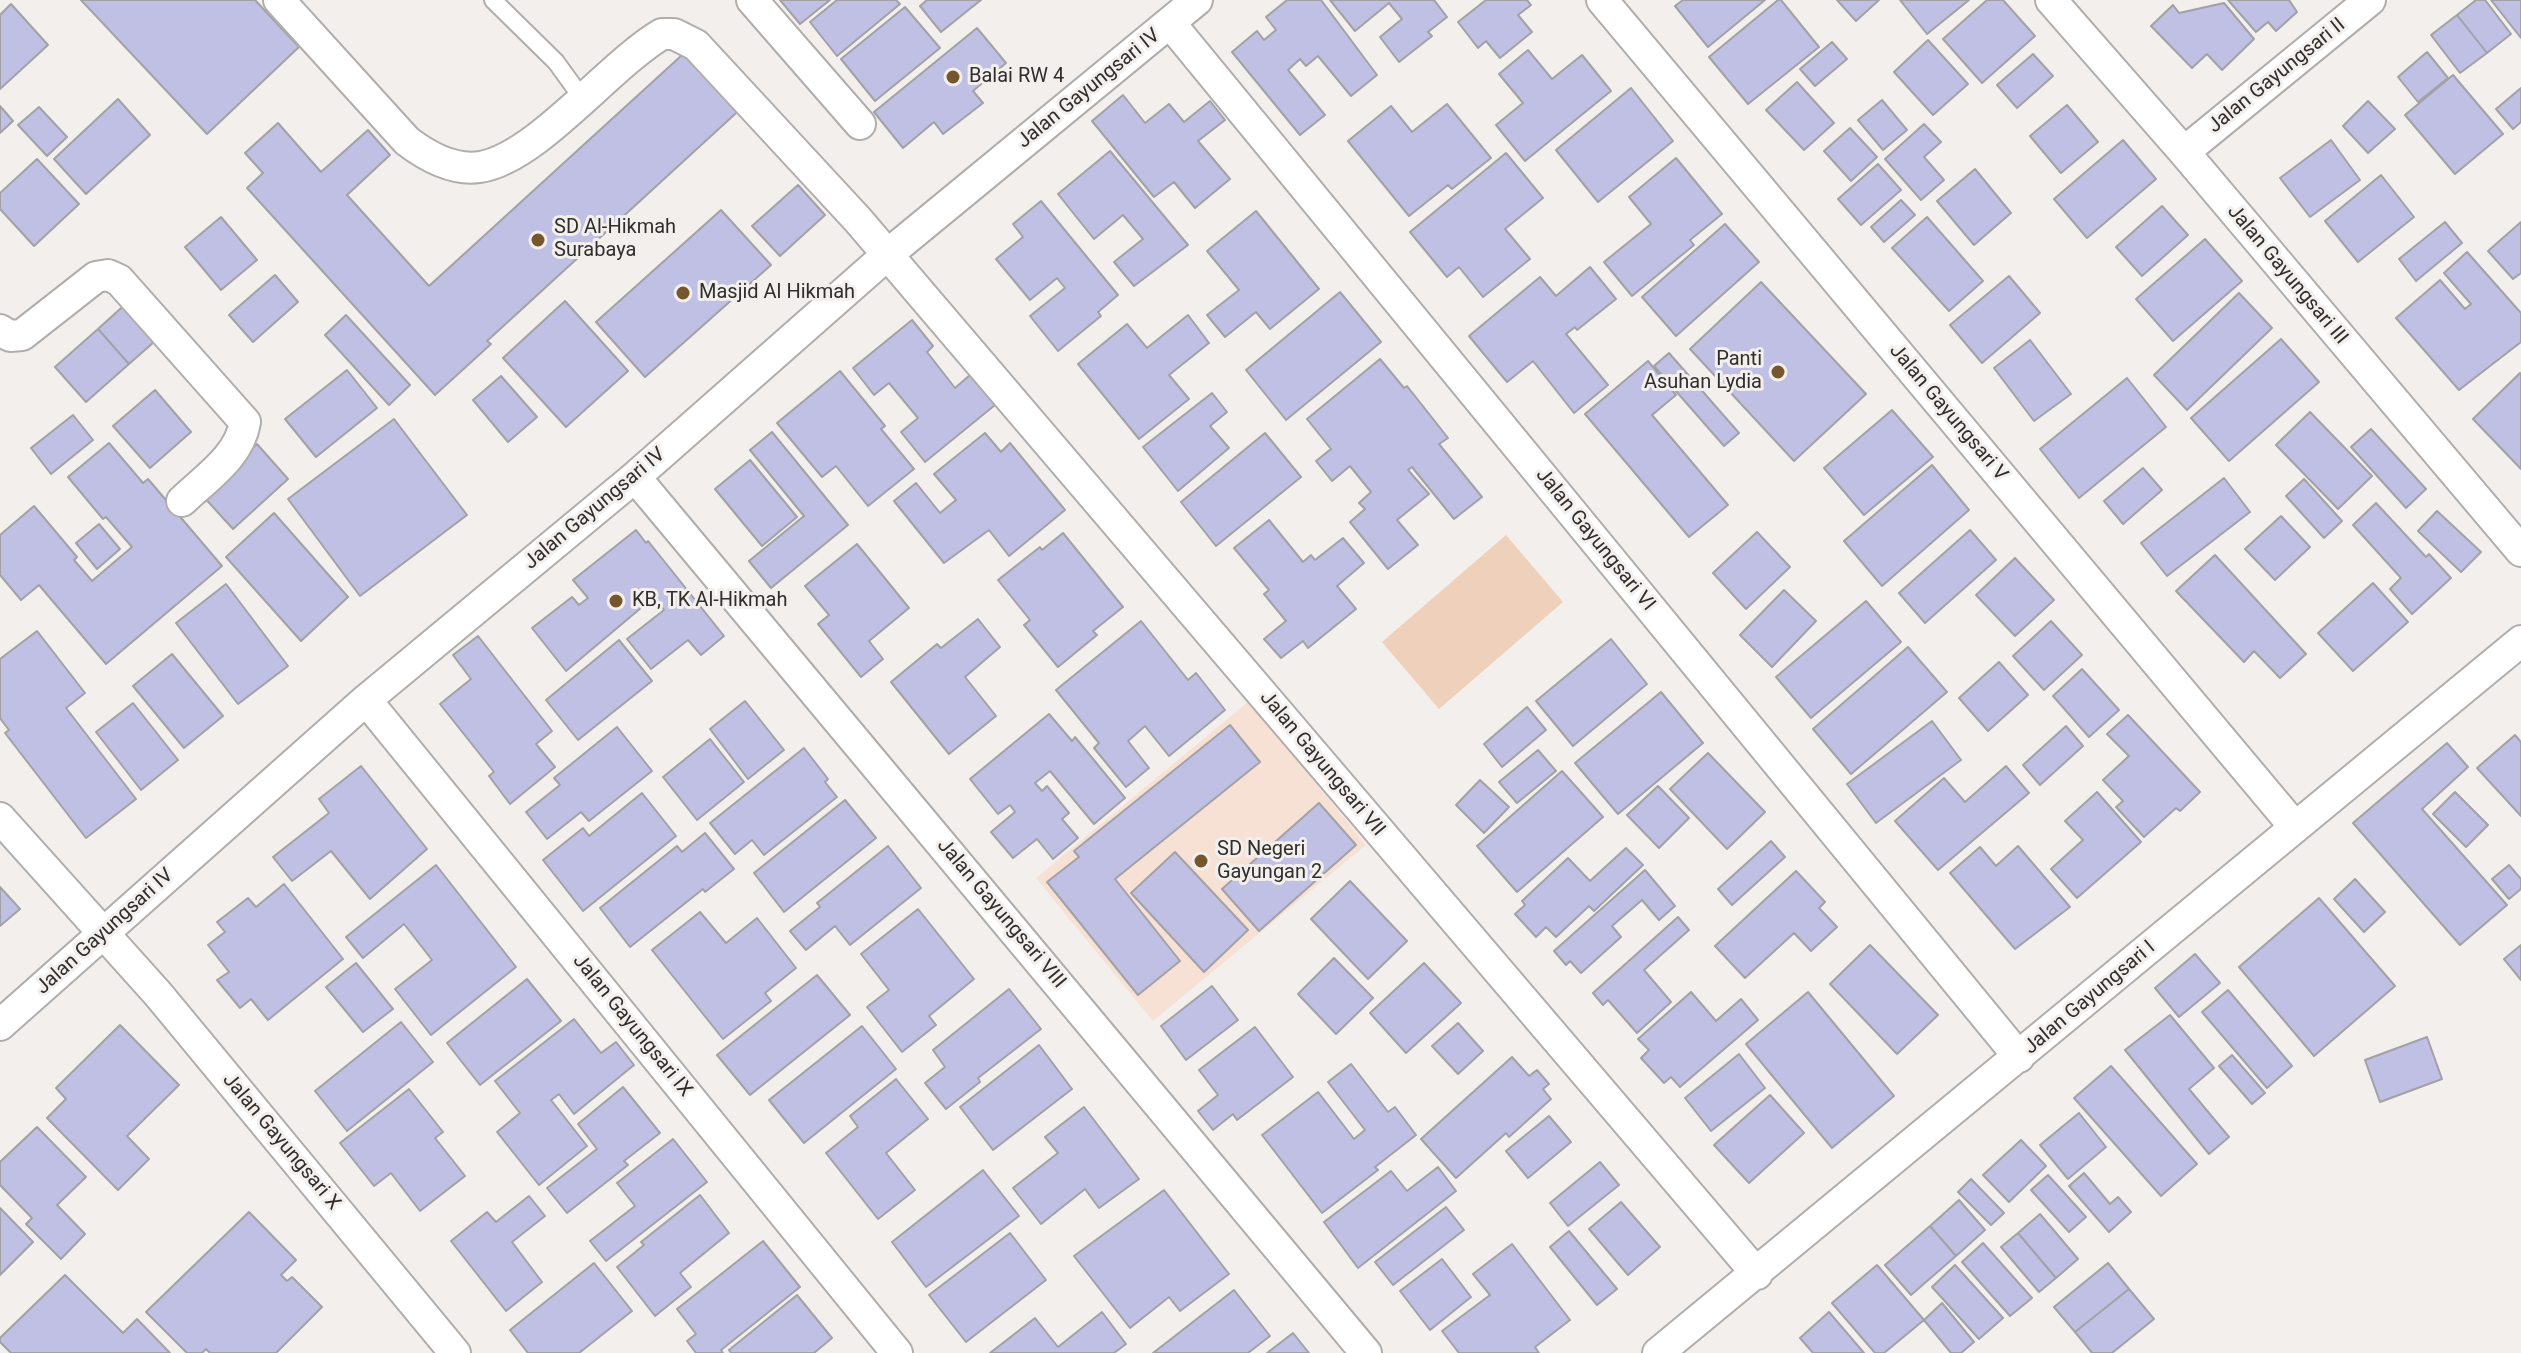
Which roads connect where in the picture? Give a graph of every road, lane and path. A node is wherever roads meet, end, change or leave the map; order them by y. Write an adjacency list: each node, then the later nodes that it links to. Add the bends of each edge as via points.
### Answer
1 (279, 0): 9 (street, Jalan Gayungsari VII, via 407,141 444,163 479,167 500,161 528,145)
2 (493, 0): 9 (lane, via 556,62)
3 (752, 0): 10 (street)
4 (1197, 0): 8 (street, Jalan Gayungsari IV)
5 (1602, 0): 20 (street, Jalan Gayungsari V)
6 (2051, 0): 11 (street, Jalan Gayungsari III)
7 (2370, 0): 11 (street, Jalan Gayungsari II)
8 (1170, 23): 12 (street, Jalan Gayungsari IV); 23 (street, Jalan Gayungsari VI)
9 (582, 98): 12 (street, Jalan Gayungsari VII, via 657,36 685,38)
10 (860, 124)
11 (2184, 152): 16 (street, Jalan Gayungsari III)
12 (887, 255): 14 (street, Jalan Gayungsari IV); 24 (street, Jalan Gayungsari VII)
13 (0, 330): 15 (street, via 22,335 96,277 119,280 245,422 233,452)
14 (635, 477): 18 (street, Jalan Gayungsari IV); 27 (street, Jalan Gayungsari VIII)
15 (182, 501)
16 (2521, 551)
17 (2521, 641): 20 (street, Jalan Gayungsari I)
18 (366, 700): 21 (street, Jalan Gayungsari IV); 26 (street, Jalan Gayungsari IX)
19 (0, 818): 21 (street, Jalan Gayungsari X)
20 (2294, 826): 23 (street, Jalan Gayungsari I)
21 (105, 932): 22 (street, Jalan Gayungsari IV); 25 (street, Jalan Gayungsari X)
22 (0, 1025)
23 (2019, 1057): 24 (street, Jalan Gayungsari I)
24 (1757, 1274): 28 (street, Jalan Gayungsari I)
25 (455, 1353)
26 (897, 1353)
27 (1366, 1353)
28 (1658, 1353)

